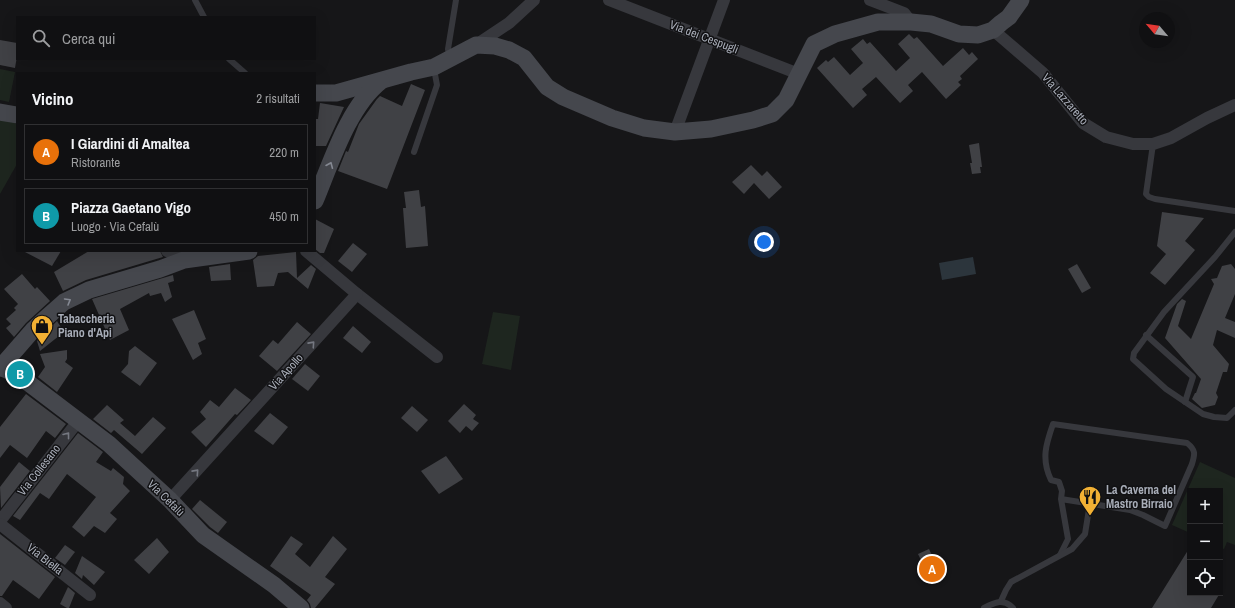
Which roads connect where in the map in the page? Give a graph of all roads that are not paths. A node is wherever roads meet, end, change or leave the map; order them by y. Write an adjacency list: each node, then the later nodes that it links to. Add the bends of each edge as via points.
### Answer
1 (195, 0): 8 (lane)
2 (456, 0): 13 (lane, via 448,48)
3 (534, 0): 12 (street, via 509,23)
4 (609, 0): 11 (street, Via dei Cespugli)
5 (724, 0): 11 (street)
6 (870, 0): 9 (street, via 904,13)
7 (1021, 0): 10 (street, via 1009,17)
8 (203, 16)
9 (911, 22): 10 (street, via 931,24 959,34 978,35); 17 (street, via 878,22 835,34 814,44)
10 (993, 30): 24 (street, Via Lazzaretto, via 1043,73 1083,122 1106,137 1132,144)
11 (709, 39): 17 (street, Via dei Cespugli); 23 (street)
12 (476, 45): 13 (street); 23 (street, via 495,46 524,58 547,87 564,98 644,128)
13 (451, 59): 15 (street)
14 (230, 60): 16 (lane)
15 (434, 67): 18 (street); 25 (lane, via 437,85)
16 (245, 72)
17 (799, 74): 23 (street, via 786,100 772,114 711,129)
18 (384, 80): 20 (street); 22 (street, via 370,90)
19 (316, 93): 20 (street)
20 (336, 93): 22 (street, via 348,100 351,107)
21 (1235, 104): 24 (street, Via Lazzaretto, via 1171,138)
22 (349, 120): 26 (street, one-way to 22)
23 (675, 132)
24 (1153, 144): 27 (lane, via 1146,194 1149,197)
25 (414, 152)
26 (316, 198)
27 (1235, 211)
28 (1235, 232): 34 (lane)
29 (169, 252): 32 (street)
30 (242, 252): 32 (street)
31 (307, 252): 33 (street)
32 (184, 260): 36 (street, one-way to 32, via 33,330 64,302 88,290)
33 (357, 294): 35 (street); 41 (street, Via Apollo, one-way to 33)
34 (1146, 335): 37 (lane, via 1193,377); 37 (lane, via 1133,359 1166,389)
35 (437, 357)
36 (0, 367): 39 (street, Via Cefalù, via 18,375)
37 (1185, 402): 38 (lane, via 1203,414 1214,417 1227,418)
38 (1235, 410)
39 (78, 420): 41 (street, Via Cefalù, via 109,444); 43 (street, Via Collesano, one-way to 39)
40 (1061, 499): 42 (lane); 42 (lane, via 1059,482 1051,480 1046,469 1045,451 1053,424 1188,443 1193,448 1195,456 1165,526 1130,510); 45 (lane, via 1068,539)
41 (170, 500): 50 (street, Via Cefalù, via 203,535 274,585)
42 (1090, 503): 45 (lane, via 1085,534 1072,549)
43 (0, 521)
44 (0, 524): 46 (street, Via Biella)
45 (1060, 555): 47 (lane, via 1011,582)
46 (90, 594)
47 (1002, 601): 51 (lane); 52 (lane)
48 (0, 603): 49 (street)
49 (6, 608)
50 (301, 608)
51 (984, 608)
52 (1013, 608)

